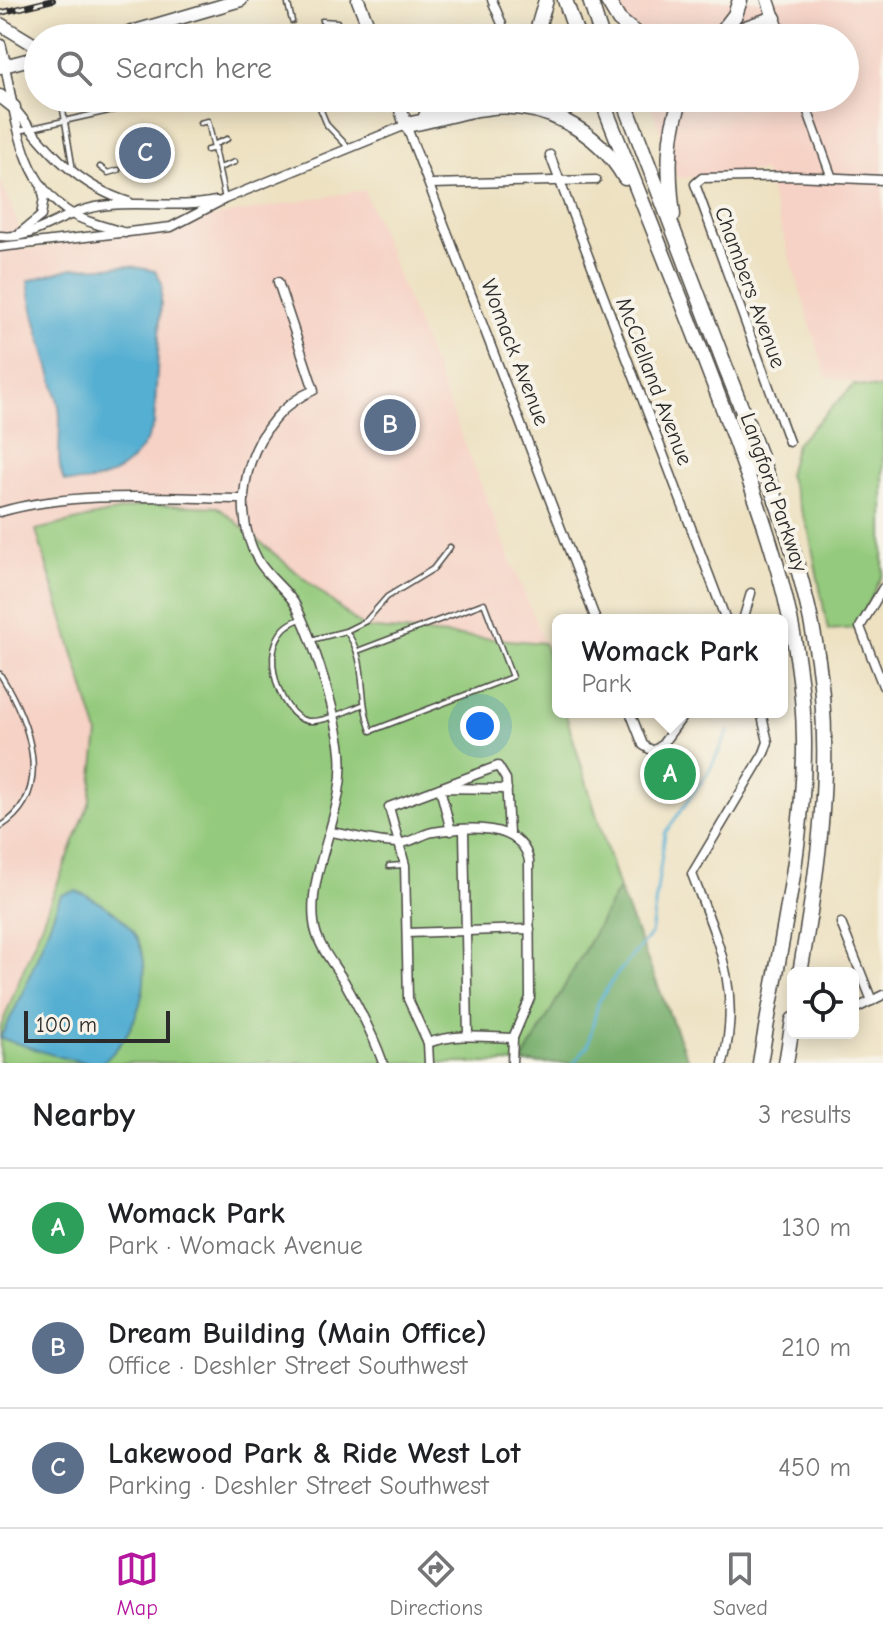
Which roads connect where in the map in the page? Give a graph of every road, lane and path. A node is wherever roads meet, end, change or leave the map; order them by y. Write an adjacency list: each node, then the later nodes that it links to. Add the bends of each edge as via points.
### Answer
1 (241, 0): 18 (main road)
2 (287, 0): 14 (lane)
3 (346, 0): 13 (main road)
4 (358, 0): 13 (main road)
5 (366, 0): 13 (main road)
6 (492, 0): 20 (street)
7 (546, 0): 21 (highway)
8 (565, 0): 22 (highway)
9 (590, 0): 23 (highway)
10 (607, 0): 24 (highway)
11 (740, 0): 25 (highway)
12 (768, 0): 26 (main road)
13 (364, 17): 19 (main road)
14 (292, 21)
15 (322, 21): 16 (lane)
16 (337, 22)
17 (0, 24): 27 (main road)
18 (159, 24)
19 (367, 24)
20 (502, 24)
21 (539, 24)
22 (573, 24)
23 (598, 24)
24 (624, 24)
25 (728, 24)
26 (776, 24)
27 (24, 39)
28 (0, 45): 30 (street)
29 (24, 60): 30 (main road)
30 (2, 66): 32 (street)
31 (0, 96): 32 (main road)
32 (14, 107): 47 (street); 48 (street)
33 (63, 112): 44 (lane)
34 (104, 112): 44 (lane)
35 (322, 112): 51 (lane)
36 (402, 112): 46 (main road, Womack Avenue)
37 (431, 112): 46 (highway)
38 (470, 112): 46 (highway)
39 (538, 112): 71 (highway, via 589,135 611,157)
40 (607, 112): 71 (highway, Langford Parkway)
41 (628, 112): 70 (highway, Langford Parkway)
42 (676, 112): 70 (highway, via 669,157)
43 (808, 112): 59 (street)
44 (64, 121): 47 (lane); 58 (lane)
45 (200, 123): 50 (lane, via 208,121)
46 (406, 125): 51 (street); 64 (street, Womack Avenue)
47 (30, 129): 48 (lane); 58 (street)
48 (19, 131): 63 (street)
49 (227, 139): 50 (lane)
50 (215, 146): 52 (lane); 56 (lane)
51 (349, 148): 65 (street)
52 (207, 150)
53 (550, 155): 62 (street, McClelland Avenue)
54 (235, 162): 56 (lane)
55 (100, 167): 57 (lane, via 108,173)
56 (219, 168): 65 (lane)
57 (118, 170)
58 (74, 173): 66 (street, via 114,198)
59 (832, 178): 61 (street); 74 (street, Chambers Avenue, via 702,178 695,187)
60 (596, 180): 62 (street)
61 (883, 180)
62 (560, 181): 64 (street); 81 (street, McClelland Avenue)
63 (40, 184): 67 (street); 69 (street, via 41,216 28,230)
64 (431, 184): 80 (street, Womack Avenue)
65 (225, 199): 66 (street, via 185,207); 68 (street, via 171,227)
66 (137, 205): 67 (street)
67 (71, 214): 68 (street); 69 (street, via 29,235)
68 (129, 234): 72 (street)
69 (0, 236)
70 (677, 243): 110 (highway, Langford Parkway, via 785,525 816,648 824,727 823,809)
71 (659, 244): 83 (highway, Langford Parkway, via 772,541)
72 (0, 247)
73 (278, 282): 75 (street, via 314,390 267,426)
74 (789, 442)
75 (243, 499): 76 (street, via 111,499); 85 (street, via 257,559 291,597)
76 (0, 512)
77 (450, 547): 86 (lane, via 433,569)
78 (883, 588): 90 (street, via 860,627)
79 (751, 593): 82 (street)
80 (594, 614)
81 (724, 614)
82 (745, 614)
83 (788, 614)
84 (788, 615): 122 (highway, Langford Parkway, via 800,671 804,742 798,834)
85 (301, 619): 87 (street); 92 (lane, via 283,627 275,638 272,655 279,685 287,707 298,718)
86 (346, 631): 87 (lane); 88 (lane)
87 (309, 641): 92 (street)
88 (360, 650): 91 (lane); 91 (lane, via 484,603 512,677 371,731)
89 (0, 674): 98 (lane, via 16,701 34,766 22,809)
90 (883, 686)
91 (362, 705): 92 (lane)
92 (333, 716): 101 (street, via 343,775)
93 (632, 718): 94 (street, via 643,745 653,751)
94 (682, 718)
95 (762, 718): 121 (street, via 768,742 764,753 692,874 728,973 731,1034)
96 (440, 788): 97 (street); 97 (street, via 498,766); 99 (street); 103 (street, via 389,807)
97 (507, 789): 102 (street)
98 (0, 827)
99 (451, 831): 100 (street); 103 (street)
100 (464, 831): 102 (street); 108 (street)
101 (331, 832): 103 (street); 118 (street, via 315,894 314,926 366,1020)
102 (509, 834): 107 (street, via 527,852)
103 (401, 844): 104 (street)
104 (405, 865): 105 (lane); 109 (street)
105 (389, 866)
106 (841, 923): 112 (street)
107 (530, 929): 108 (street); 115 (street, via 530,998)
108 (467, 931): 109 (street); 114 (street)
109 (407, 933): 117 (street, via 408,999)
110 (801, 967)
111 (883, 995): 112 (street)
112 (872, 1001): 113 (street)
113 (859, 1007)
114 (468, 1036): 115 (street); 117 (street)
115 (513, 1038): 120 (street)
116 (790, 1039): 123 (highway)
117 (428, 1043): 119 (street)
118 (383, 1063)
119 (429, 1063)
120 (512, 1063)
121 (723, 1063)
122 (760, 1063)
123 (786, 1063)

